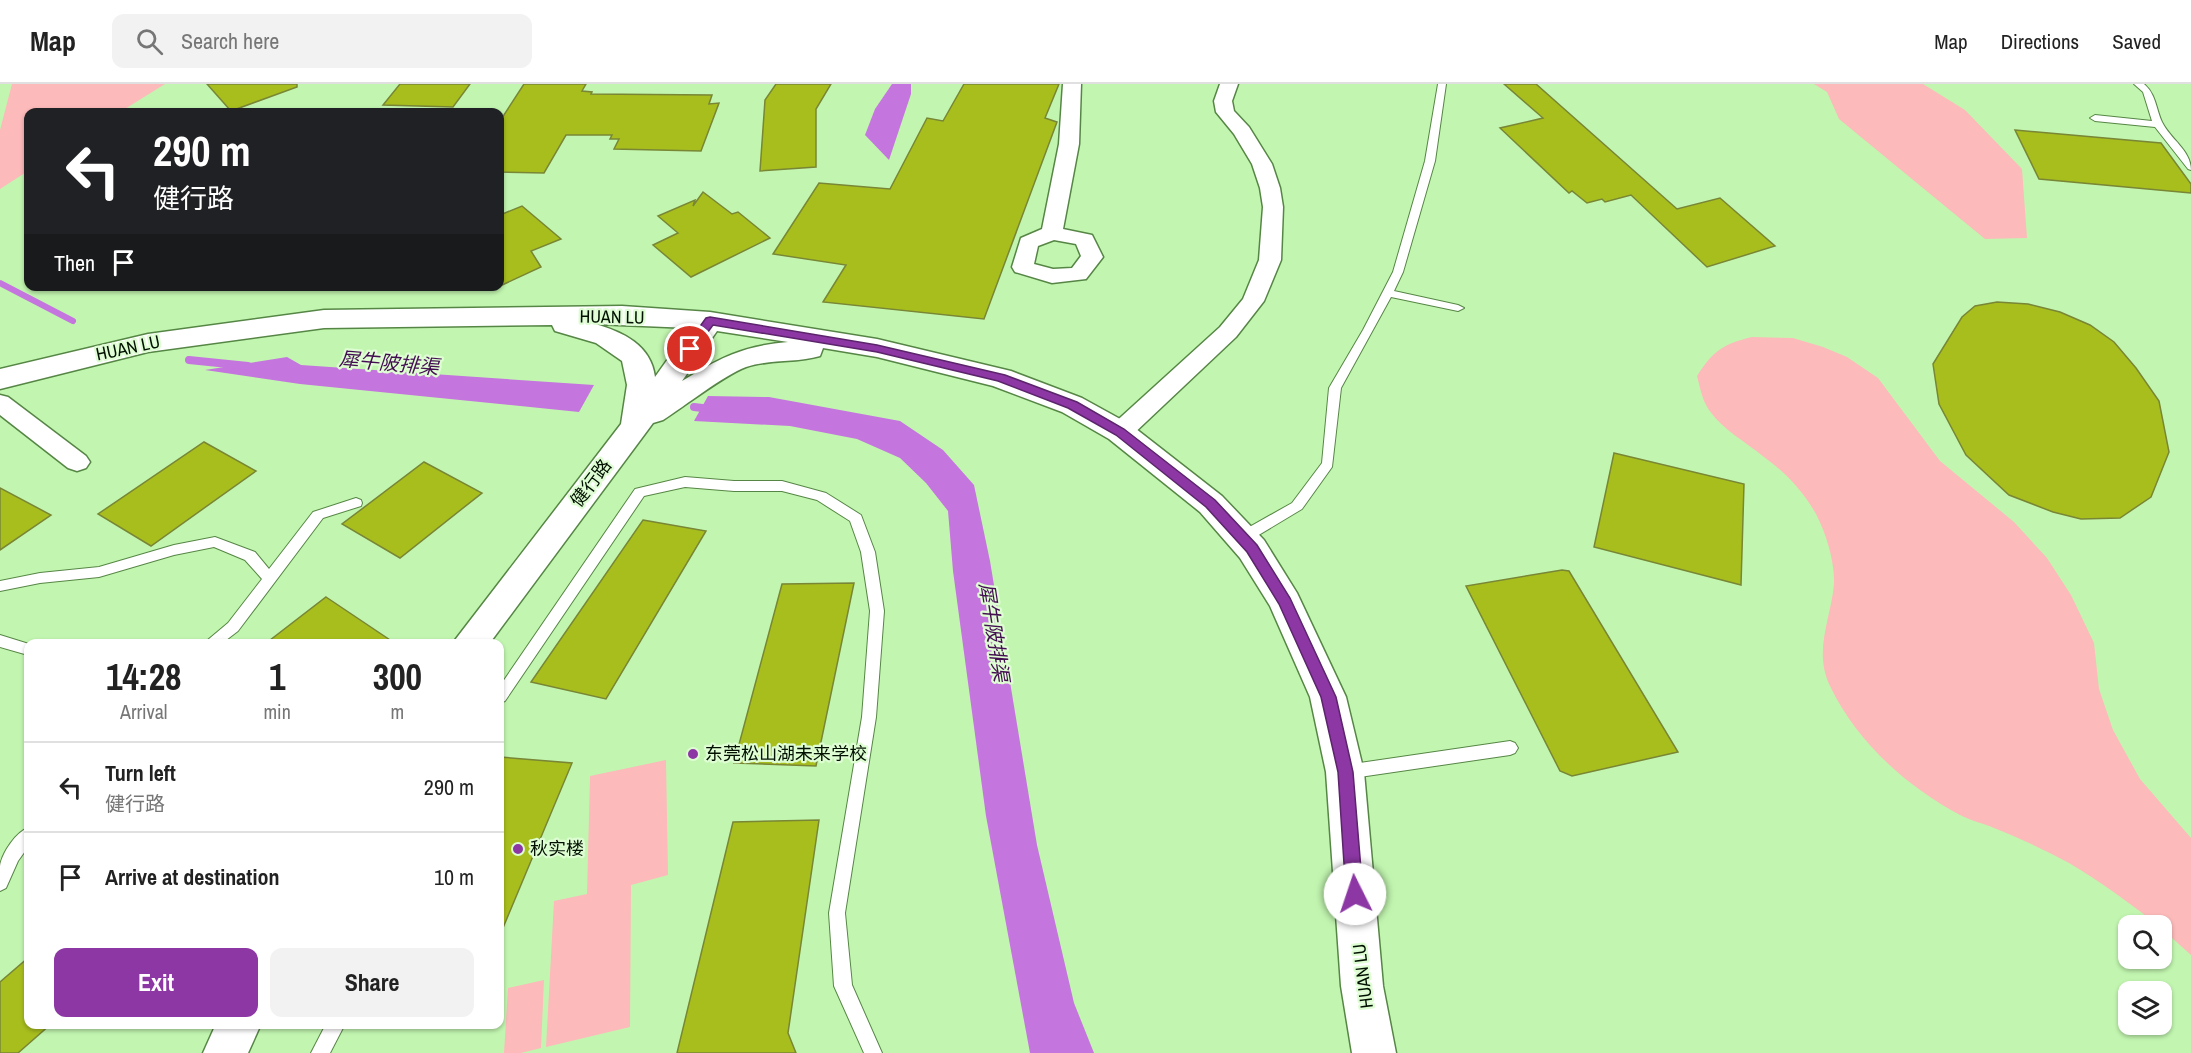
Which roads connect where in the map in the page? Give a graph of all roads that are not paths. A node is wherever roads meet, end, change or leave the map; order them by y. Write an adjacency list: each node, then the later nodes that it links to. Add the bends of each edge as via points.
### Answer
1 (1072, 84): 8 (street, via 1069,144)
2 (1229, 84): 17 (street, via 1223,101 1225,112 1262,164 1270,188 1270,260 1253,301 1228,332)
3 (1442, 84): 9 (lane, via 1430,161 1398,272)
4 (2139, 84): 6 (lane, via 2147,92)
5 (2095, 118): 6 (lane)
6 (2158, 124): 7 (lane)
7 (2191, 167)
8 (1052, 233)
9 (1388, 293): 10 (lane); 20 (lane, via 1335,388 1328,464 1297,506)
10 (1458, 308)
11 (534, 317): 12 (street, HUAN LU, via 622,315); 14 (street, HUAN LU, via 324,319 148,343); 16 (street, via 588,331 619,343 630,354 638,363 641,386)
12 (710, 321): 13 (street, HUAN LU); 16 (street, 健行路)
13 (855, 345): 16 (street, via 767,353 735,361); 17 (street, HUAN LU, via 1001,378 1072,405)
14 (0, 379)
15 (0, 403): 18 (street)
16 (636, 424): 24 (street, 健行路)
17 (1120, 432): 20 (street, HUAN LU, via 1211,504)
18 (77, 462)
19 (356, 503): 21 (lane, via 318,515)
20 (1242, 538): 29 (street, HUAN LU, via 1285,602 1329,697)
21 (269, 579): 22 (lane, via 250,556 215,542 99,572); 23 (lane, via 233,627)
22 (0, 586)
23 (217, 639)
24 (473, 639)
25 (0, 641): 26 (lane)
26 (24, 648)
27 (504, 691): 36 (lane, via 640,492 685,482 782,486 821,496 856,518 867,552 877,611 869,717 837,913 843,986)
28 (1510, 748): 29 (lane)
29 (1346, 772): 37 (street, HUAN LU, via 1362,986)
30 (24, 840): 31 (lane)
31 (0, 883)
32 (237, 1029): 34 (street)
33 (333, 1029): 35 (lane)
34 (225, 1053)
35 (320, 1053)
36 (873, 1053)
37 (1374, 1053)

